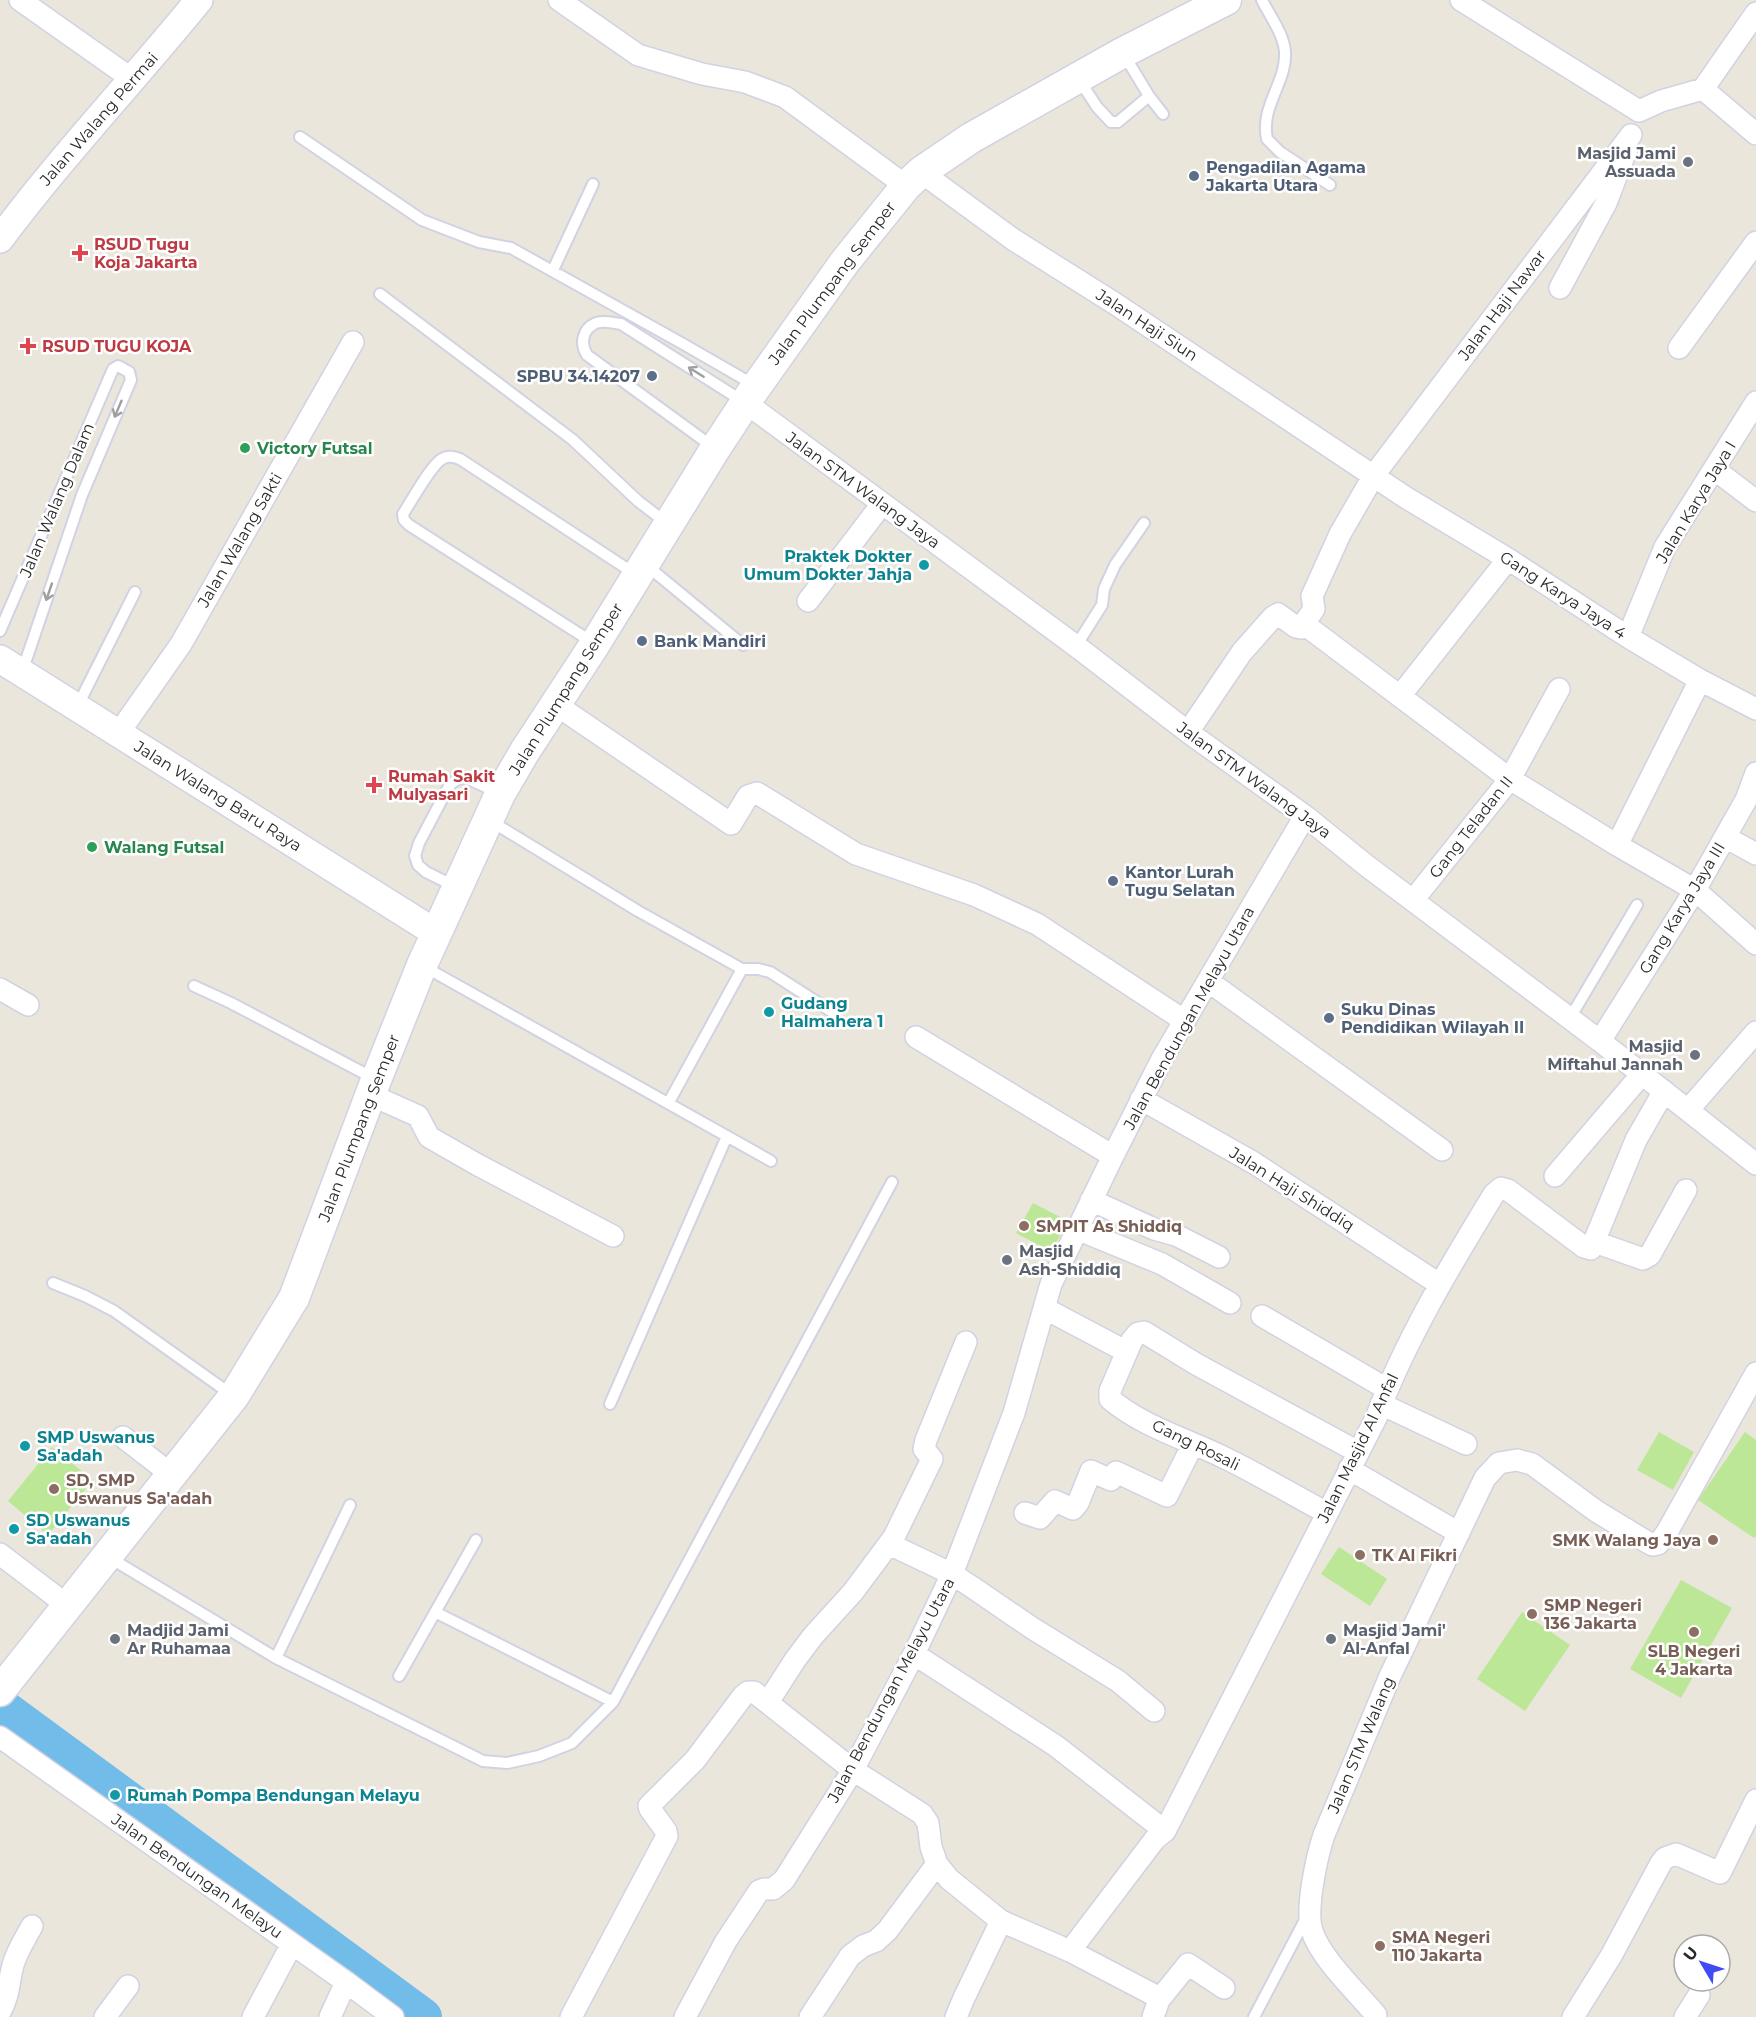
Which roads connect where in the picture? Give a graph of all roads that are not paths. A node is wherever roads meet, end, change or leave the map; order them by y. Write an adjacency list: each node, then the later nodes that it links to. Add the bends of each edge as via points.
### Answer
1 (20, 0): 10 (street)
2 (199, 0): 10 (street, Jalan Walang Permai)
3 (559, 0): 18 (street, Jalan Haji Siun, via 638,55 745,82 785,97)
4 (1226, 0): 8 (main road, Jalan Plumpang Semper)
5 (1262, 0): 20 (lane, via 1285,50 1266,119 1267,139)
6 (1461, 0): 13 (street)
7 (1756, 13): 11 (street)
8 (1122, 53): 9 (main road, Jalan Plumpang Semper); 12 (lane)
9 (1078, 78): 12 (lane, via 1111,122 1118,122); 18 (main road, Jalan Plumpang Semper, via 971,138)
10 (132, 79): 21 (street, Jalan Walang Permai)
11 (1703, 89): 13 (street); 15 (street)
12 (1149, 96): 14 (lane)
13 (1639, 111): 16 (street)
14 (1163, 114)
15 (1756, 134)
16 (1631, 135): 24 (street, via 1606,203); 32 (street, Jalan Haji Nawar)
17 (300, 137): 23 (lane, via 422,220 479,242 511,248)
18 (913, 179): 28 (main road, Jalan Plumpang Semper, via 844,263); 32 (street, Jalan Haji Siun, via 1014,240)
19 (593, 184): 23 (lane)
20 (1330, 185)
21 (0, 239)
22 (1756, 242): 27 (street)
23 (553, 270): 28 (lane)
24 (1560, 288)
25 (380, 294): 36 (lane, via 573,440)
26 (353, 342): 55 (street, Jalan Walang Sakti, via 181,644)
27 (1679, 348)
28 (751, 395): 30 (main road, Jalan Plumpang Semper); 30 (lane, one-way to 30, via 621,324 596,323 584,335 584,350 596,363); 34 (street, Jalan STM Walang Jaya)
29 (1756, 402): 31 (street, Jalan Karya Jaya I)
30 (715, 449): 36 (main road, Jalan Plumpang Semper)
31 (1714, 469): 33 (street); 43 (street, Jalan Karya Jaya I, via 1665,547)
32 (1374, 476): 37 (street, Gang Karya Jaya 4); 41 (street, Jalan Haji Nawar, via 1340,534 1312,596 1314,609)
33 (1756, 501)
34 (882, 504): 40 (street); 46 (street, Jalan STM Walang Jaya)
35 (1144, 523): 46 (lane, via 1115,565 1104,589 1102,605)
36 (668, 524): 38 (main road, Jalan Plumpang Semper)
37 (1508, 559): 43 (street, Gang Karya Jaya 4); 50 (street)
38 (640, 570): 44 (main road, Jalan Plumpang Semper); 44 (lane, via 455,457 448,456 437,463 403,514 409,525); 45 (lane)
39 (135, 592): 52 (lane)
40 (808, 601)
41 (1304, 624): 50 (street); 54 (street, via 1296,627 1278,614 1273,616 1242,652)
42 (0, 631): 47 (lane, Jalan Walang Dalam, one-way to 47, via 113,369 118,366 129,372 131,380)
43 (1628, 638): 48 (street, Gang Karya Jaya 4)
44 (595, 644): 51 (main road, Jalan Plumpang Semper)
45 (743, 645)
46 (1076, 646): 54 (street, Jalan STM Walang Jaya)
47 (7, 669): 52 (street, Jalan Walang Baru Raya)
48 (1700, 680): 53 (street, Gang Karya Jaya 4); 61 (street)
49 (1559, 689): 57 (street, Gang Teladan II)
50 (1400, 696): 57 (street)
51 (555, 704): 58 (main road, Jalan Plumpang Semper); 77 (street, via 731,824 748,796 757,793 856,854 974,895 1037,924)
52 (77, 708): 55 (street, Jalan Walang Baru Raya)
53 (1756, 709)
54 (1188, 732): 59 (street, Jalan STM Walang Jaya)
55 (118, 734): 67 (street, Jalan Walang Baru Raya)
56 (1756, 773): 60 (street, Gang Karya Jaya III)
57 (1510, 779): 61 (street); 65 (street, Gang Teladan II)
58 (494, 807): 63 (main road, Jalan Plumpang Semper); 63 (lane, via 466,778 456,779 419,843 415,856 418,865); 70 (lane, via 638,911)
59 (1305, 816): 65 (street, Jalan STM Walang Jaya); 71 (street, Jalan Bendungan Melayu Utara)
60 (1725, 837): 62 (street); 64 (street, Gang Karya Jaya III)
61 (1617, 845): 64 (street)
62 (1756, 854)
63 (457, 887): 67 (main road, Jalan Plumpang Semper)
64 (1695, 890): 68 (street); 80 (street, Gang Karya Jaya III)
65 (1414, 899): 76 (street, Jalan STM Walang Jaya)
66 (1637, 904): 76 (lane)
67 (436, 933): 69 (main road, Jalan Plumpang Semper)
68 (1756, 944)
69 (422, 965): 82 (main road, Jalan Plumpang Semper); 85 (lane)
70 (742, 969): 75 (lane, via 770,972); 85 (lane)
71 (1208, 981): 77 (street, Jalan Bendungan Melayu Utara); 88 (street)
72 (194, 986): 82 (lane, via 231,1003)
73 (0, 989): 74 (street)
74 (28, 1005)
75 (834, 1013)
76 (1570, 1018): 80 (street, Jalan STM Walang Jaya)
77 (1185, 1021): 84 (street, Jalan Bendungan Melayu Utara)
78 (1756, 1032): 86 (street)
79 (916, 1037): 89 (street)
80 (1600, 1041): 81 (street, Jalan STM Walang Jaya)
81 (1642, 1074): 83 (street, Jalan STM Walang Jaya); 92 (street)
82 (374, 1087): 97 (street, via 418,1116 429,1137); 108 (main road, Jalan Plumpang Semper, via 294,1298)
83 (1664, 1091): 86 (street, Jalan STM Walang Jaya); 98 (street, via 1636,1140)
84 (1141, 1100): 89 (street, Jalan Bendungan Melayu Utara); 101 (street, Jalan Haji Shiddiq, via 1254,1163)
85 (669, 1102): 87 (lane)
86 (1688, 1110): 91 (street, Jalan STM Walang Jaya)
87 (727, 1136): 90 (lane); 110 (lane)
88 (1442, 1150)
89 (1113, 1156): 95 (street, Jalan Bendungan Melayu Utara)
90 (771, 1161)
91 (1756, 1164)
92 (1556, 1176)
93 (892, 1182): 131 (lane)
94 (1686, 1190): 98 (street, via 1650,1255 1643,1259)
95 (1091, 1200): 96 (street, Jalan Bendungan Melayu Utara); 99 (street)
96 (1077, 1228): 102 (street, via 1162,1264); 103 (street, Jalan Bendungan Melayu Utara)
97 (613, 1236)
98 (1596, 1242): 101 (street, Jalan Masjid Al Anfal, via 1591,1249 1584,1247 1501,1188)
99 (1219, 1257)
100 (53, 1283): 108 (lane, via 114,1311)
101 (1439, 1284): 109 (street, Jalan Masjid Al Anfal)
102 (1230, 1303)
103 (1044, 1308): 106 (street); 124 (street, Jalan Bendungan Melayu Utara, via 1014,1413)
104 (1262, 1316): 109 (street)
105 (966, 1342): 121 (street, via 926,1440 924,1449 932,1459 930,1465)
106 (1127, 1352): 112 (street, Gang Rosali, via 1110,1399); 114 (street, via 1132,1340 1144,1332)
107 (1756, 1373): 119 (street, Jalan STM Walang, via 1658,1544 1647,1542 1596,1510 1532,1464 1517,1460 1499,1463 1485,1478)
108 (234, 1396): 115 (main road, Jalan Plumpang Semper)
109 (1384, 1396): 113 (street); 114 (street, Jalan Masjid Al Anfal)
110 (610, 1404)
111 (123, 1437): 115 (street)
112 (1193, 1444): 117 (street, via 1167,1496 1116,1472 1112,1480 1090,1471 1073,1509 1055,1501 1040,1518); 118 (street, Gang Rosali)
113 (1466, 1444)
114 (1353, 1461): 118 (street, Jalan Masjid Al Anfal); 119 (street)
115 (172, 1475): 123 (main road, Jalan Plumpang Semper)
116 (350, 1505): 128 (lane)
117 (1025, 1513)
118 (1327, 1513): 137 (street, Jalan Masjid Al Anfal)
119 (1459, 1533): 139 (street, Jalan STM Walang, via 1389,1676 1324,1835)
120 (476, 1540): 126 (lane)
121 (889, 1544): 124 (street); 132 (street, via 813,1636)
122 (0, 1554): 125 (street)
123 (107, 1556): 125 (main road, Jalan Plumpang Semper); 128 (lane)
124 (952, 1574): 127 (street, Jalan Bendungan Melayu Utara); 133 (street, via 1118,1681)
125 (68, 1606): 130 (main road, Jalan Plumpang Semper)
126 (435, 1612): 129 (lane); 131 (lane)
127 (914, 1654): 135 (street, Jalan Bendungan Melayu Utara); 137 (street, via 1056,1746)
128 (276, 1658): 131 (lane, via 483,1761 507,1763 572,1743)
129 (399, 1676)
130 (1, 1687)
131 (613, 1702)
132 (768, 1702): 135 (street); 155 (street, via 754,1692 746,1693 695,1760 651,1804 650,1809 666,1831 665,1842)
133 (1154, 1711)
134 (0, 1737): 142 (street, Jalan Bendungan Melayu)
135 (853, 1770): 138 (street, via 926,1818); 156 (street, Jalan Bendungan Melayu Utara, via 783,1880 774,1890 759,1891 726,1941)
136 (1756, 1800): 160 (street, via 1720,1874 1676,1854 1665,1858)
137 (1165, 1831): 143 (street, Jalan Masjid Al Anfal)
138 (937, 1864): 140 (street, via 949,1879); 157 (street, via 887,1931 850,1956)
139 (1310, 1910): 151 (street, Jalan STM Walang, via 1312,1930 1325,1955); 159 (lane)
140 (1001, 1921): 143 (street); 158 (street)
141 (32, 1926): 149 (street, via 12,1968 8,1995)
142 (292, 1944): 144 (street, Jalan Bendungan Melayu); 153 (street)
143 (1070, 1951): 148 (street, via 1156,1996)
144 (346, 1982): 150 (street, Jalan Bendungan Melayu); 154 (street)
145 (128, 1986): 152 (street)
146 (1224, 1988): 148 (street, via 1188,1964)
147 (1699, 1995): 161 (street)
148 (1156, 2009)
149 (0, 2012)
150 (387, 2015)
151 (1376, 2015)
152 (105, 2017)
153 (253, 2017)
154 (330, 2017)
155 (571, 2017)
156 (685, 2017)
157 (810, 2017)
158 (956, 2017)
159 (1254, 2017)
160 (1573, 2017)
161 (1685, 2017)

